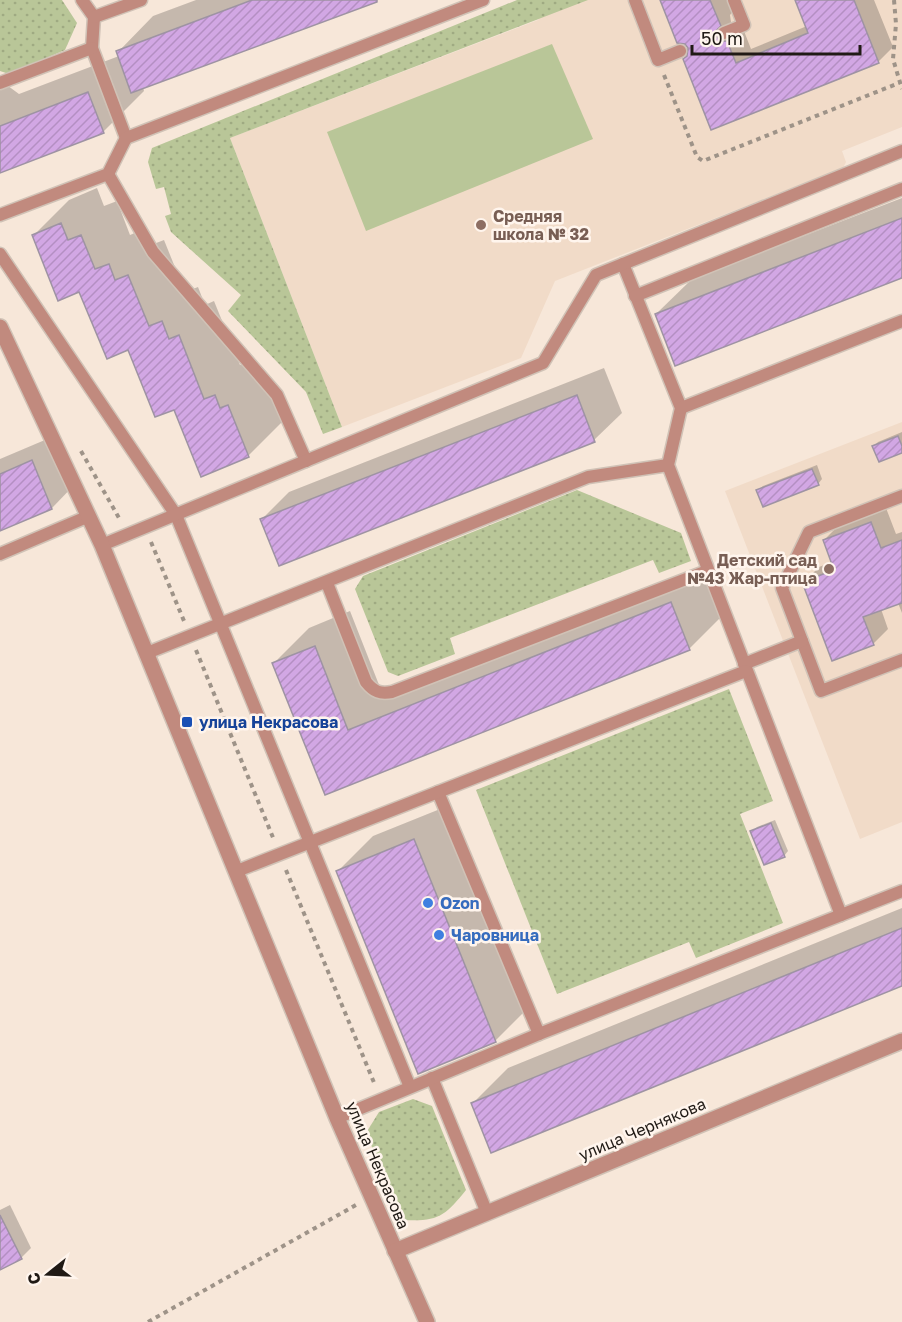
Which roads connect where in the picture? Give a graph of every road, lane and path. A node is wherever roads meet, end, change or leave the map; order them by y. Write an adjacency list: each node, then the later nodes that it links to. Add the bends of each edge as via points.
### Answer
1 (82, 0): 7 (lane)
2 (141, 0): 7 (lane)
3 (483, 0): 15 (lane)
4 (635, 0): 11 (lane)
5 (734, 0): 8 (lane, via 744,25)
6 (894, 0): 13 (path, via 893,59)
7 (94, 16): 9 (lane)
8 (724, 33)
9 (93, 48): 12 (lane); 15 (lane)
10 (680, 51): 11 (lane)
11 (658, 60): 13 (path, via 696,157 704,161)
12 (0, 83)
13 (899, 83): 14 (path)
14 (902, 89)
15 (126, 138): 17 (lane)
16 (902, 151): 21 (lane)
17 (108, 174): 19 (lane); 27 (lane, via 153,252 278,395)
18 (902, 189): 22 (lane)
19 (0, 215)
20 (0, 255): 30 (lane)
21 (623, 264): 22 (lane); 27 (lane, via 596,275 543,363)
22 (635, 296): 25 (lane)
23 (902, 321): 25 (lane)
24 (0, 327): 31 (street, улица Некрасова)
25 (681, 408): 28 (lane)
26 (78, 446): 32 (path, via 119,518 140,514)
27 (306, 461): 30 (lane)
28 (668, 465): 35 (lane); 36 (lane, via 588,477)
29 (902, 496): 39 (lane, via 809,532 782,588)
30 (176, 514): 32 (lane); 37 (lane)
31 (89, 516): 33 (street, улица Некрасова); 34 (lane)
32 (145, 527): 33 (lane); 38 (path)
33 (102, 545): 40 (street, улица Некрасова)
34 (0, 554)
35 (707, 570): 36 (lane, via 385,693 366,682); 42 (lane)
36 (327, 583): 37 (lane)
37 (222, 624): 38 (lane); 44 (lane)
38 (190, 637): 40 (lane); 45 (path)
39 (802, 640): 41 (lane, via 821,691); 42 (lane)
40 (147, 654): 46 (street, улица Некрасова)
41 (902, 660)
42 (745, 668): 43 (lane); 48 (lane)
43 (438, 792): 44 (lane); 49 (lane)
44 (310, 842): 45 (lane); 52 (lane)
45 (280, 854): 46 (lane); 53 (path)
46 (237, 872): 54 (street, улица Некрасова)
47 (902, 891): 48 (lane)
48 (841, 915): 49 (lane)
49 (539, 1034): 51 (lane)
50 (902, 1041): 56 (street, улица Чернякова)
51 (432, 1078): 52 (lane); 56 (lane)
52 (411, 1087): 53 (lane)
53 (381, 1099): 54 (lane)
54 (337, 1118): 55 (street, улица Некрасова)
55 (371, 1196): 57 (street, улица Некрасова); 58 (path)
56 (487, 1213): 57 (street, улица Чернякова)
57 (395, 1251): 59 (street, улица Некрасова)
58 (148, 1322)
59 (426, 1322)

